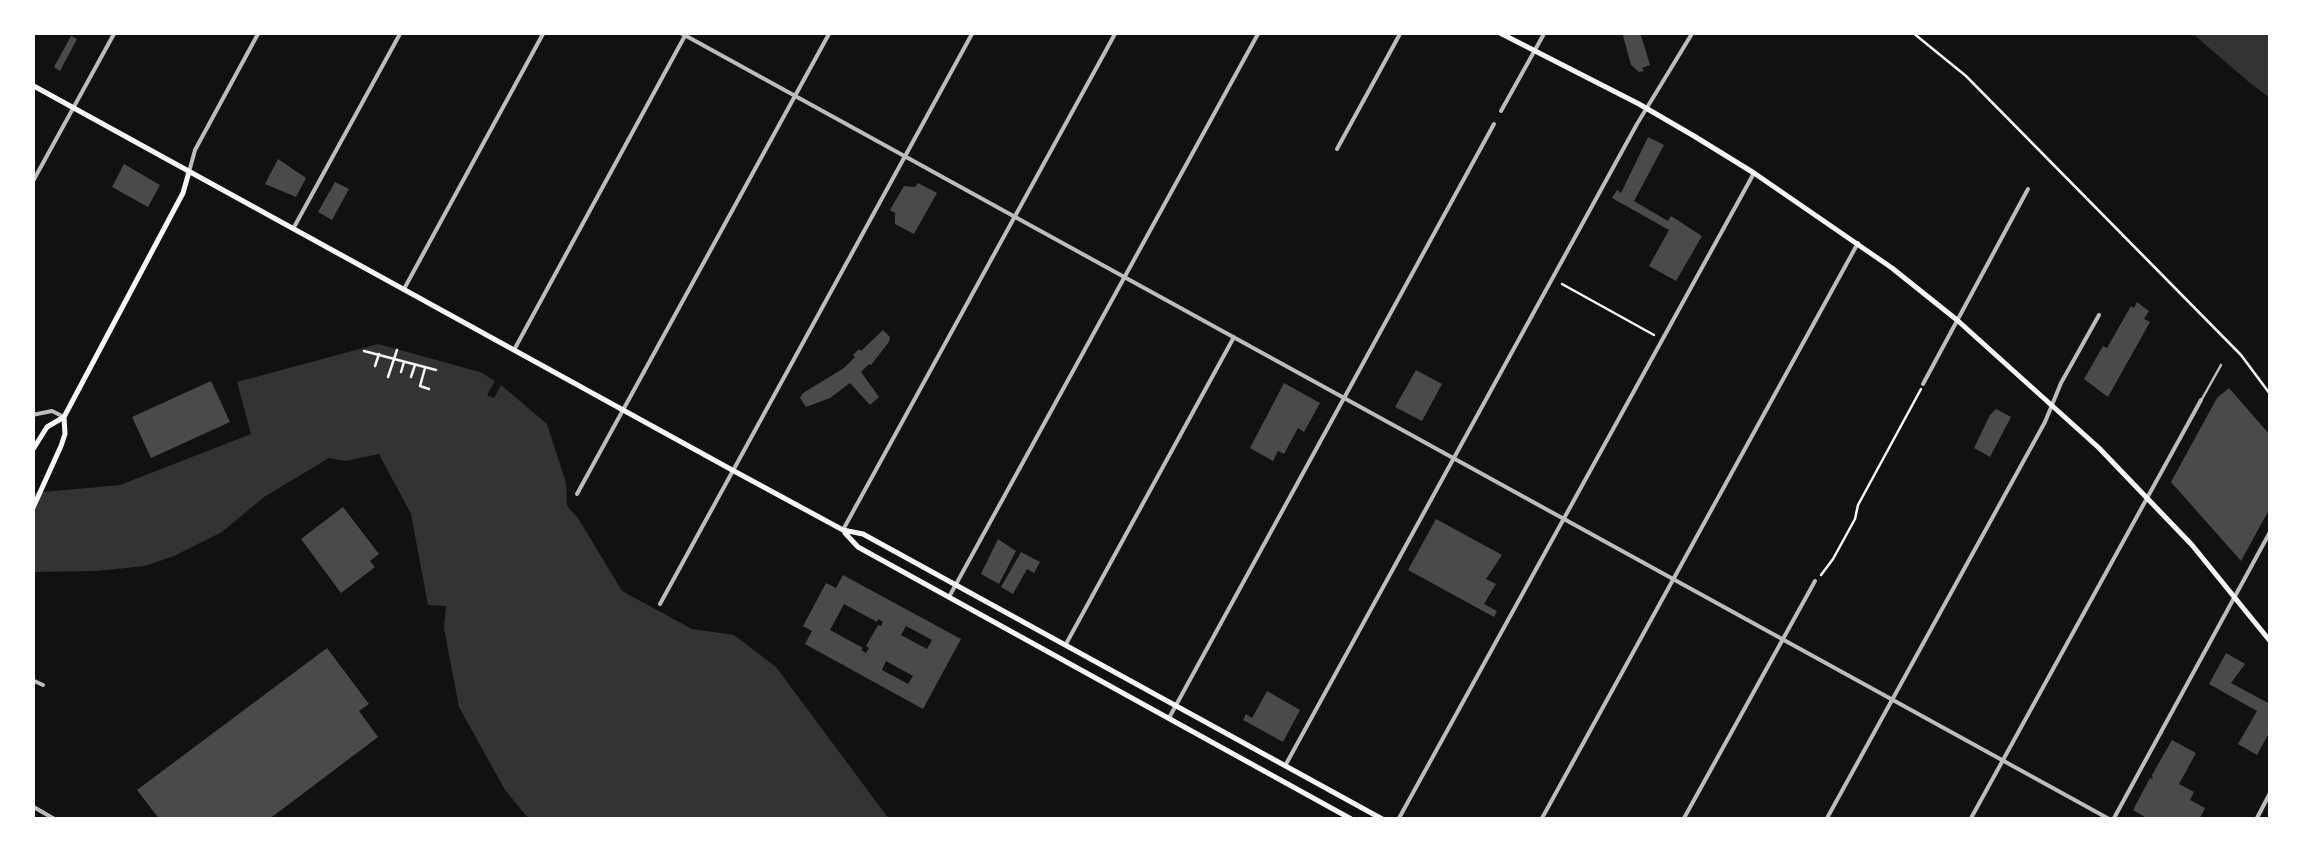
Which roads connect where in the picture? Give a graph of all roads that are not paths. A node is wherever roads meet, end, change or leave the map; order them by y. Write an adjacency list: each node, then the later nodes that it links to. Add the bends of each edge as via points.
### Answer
1 (114, 32): 18 (street)
2 (259, 32): 24 (street)
3 (402, 32): 29 (street)
4 (544, 32): 32 (street)
5 (679, 32): 14 (street)
6 (830, 32): 17 (street)
7 (973, 32): 23 (street)
8 (1116, 32): 28 (street)
9 (1258, 32): 31 (street)
10 (1401, 32): 22 (street)
11 (1498, 32): 15 (main road)
12 (1545, 32): 15 (street)
13 (1692, 32): 19 (street)
14 (686, 34): 17 (street); 36 (street)
15 (1535, 50): 19 (main road); 20 (street)
16 (32, 85): 18 (main road)
17 (795, 96): 23 (street); 42 (street)
18 (73, 108): 24 (main road); 26 (street)
19 (1648, 109): 25 (main road); 46 (street)
20 (1501, 111)
21 (1494, 124): 39 (street)
22 (1336, 149)
23 (906, 157): 28 (street); 47 (street)
24 (189, 172): 29 (main road); 44 (main road)
25 (1754, 173): 30 (main road); 51 (street)
26 (32, 183)
27 (2028, 189): 34 (street)
28 (1015, 217): 31 (street); 52 (street)
29 (294, 229): 32 (main road)
30 (1858, 243): 34 (main road); 54 (street)
31 (1125, 277): 35 (street); 56 (street)
32 (404, 289): 36 (main road)
33 (2098, 315): 41 (street)
34 (1957, 320): 38 (street); 41 (main road)
35 (1234, 337): 39 (street); 62 (street)
36 (514, 350): 42 (main road)
37 (2221, 366): 40 (street)
38 (1923, 384)
39 (1344, 398): 46 (street); 66 (street)
40 (2202, 400): 49 (street)
41 (2053, 404): 49 (main road); 65 (street)
42 (623, 410): 47 (main road); 48 (street)
43 (32, 415): 44 (street, via 52,411)
44 (64, 417): 45 (main road, via 46,428); 50 (main road, via 64,434)
45 (32, 450)
46 (1454, 458): 51 (street); 69 (street)
47 (734, 471): 52 (main road); 59 (street)
48 (577, 494)
49 (2147, 497): 57 (main road); 68 (street)
50 (32, 510)
51 (1564, 518): 54 (street); 75 (street)
52 (843, 530): 56 (main road); 58 (main road, via 858,547)
53 (2270, 532): 57 (street)
54 (1674, 579): 60 (street); 76 (street)
55 (1816, 580): 60 (street)
56 (955, 585): 58 (street); 62 (main road)
57 (2235, 596): 61 (main road); 80 (street)
58 (949, 597): 67 (main road)
59 (660, 604)
60 (1783, 638): 65 (street); 77 (street)
61 (2270, 641)
62 (1065, 646): 66 (main road)
63 (32, 680): 64 (street)
64 (42, 685)
65 (1893, 699): 68 (street); 78 (street)
66 (1176, 706): 67 (street); 69 (main road)
67 (1169, 718): 73 (main road)
68 (2002, 760): 79 (street); 80 (street)
69 (1286, 766): 74 (main road)
70 (2270, 793): 81 (street)
71 (32, 806): 72 (street)
72 (56, 820)
73 (1354, 820)
74 (1384, 820)
75 (1398, 820)
76 (1541, 820)
77 (1683, 820)
78 (1826, 820)
79 (1970, 820)
80 (2112, 820)
81 (2256, 820)

